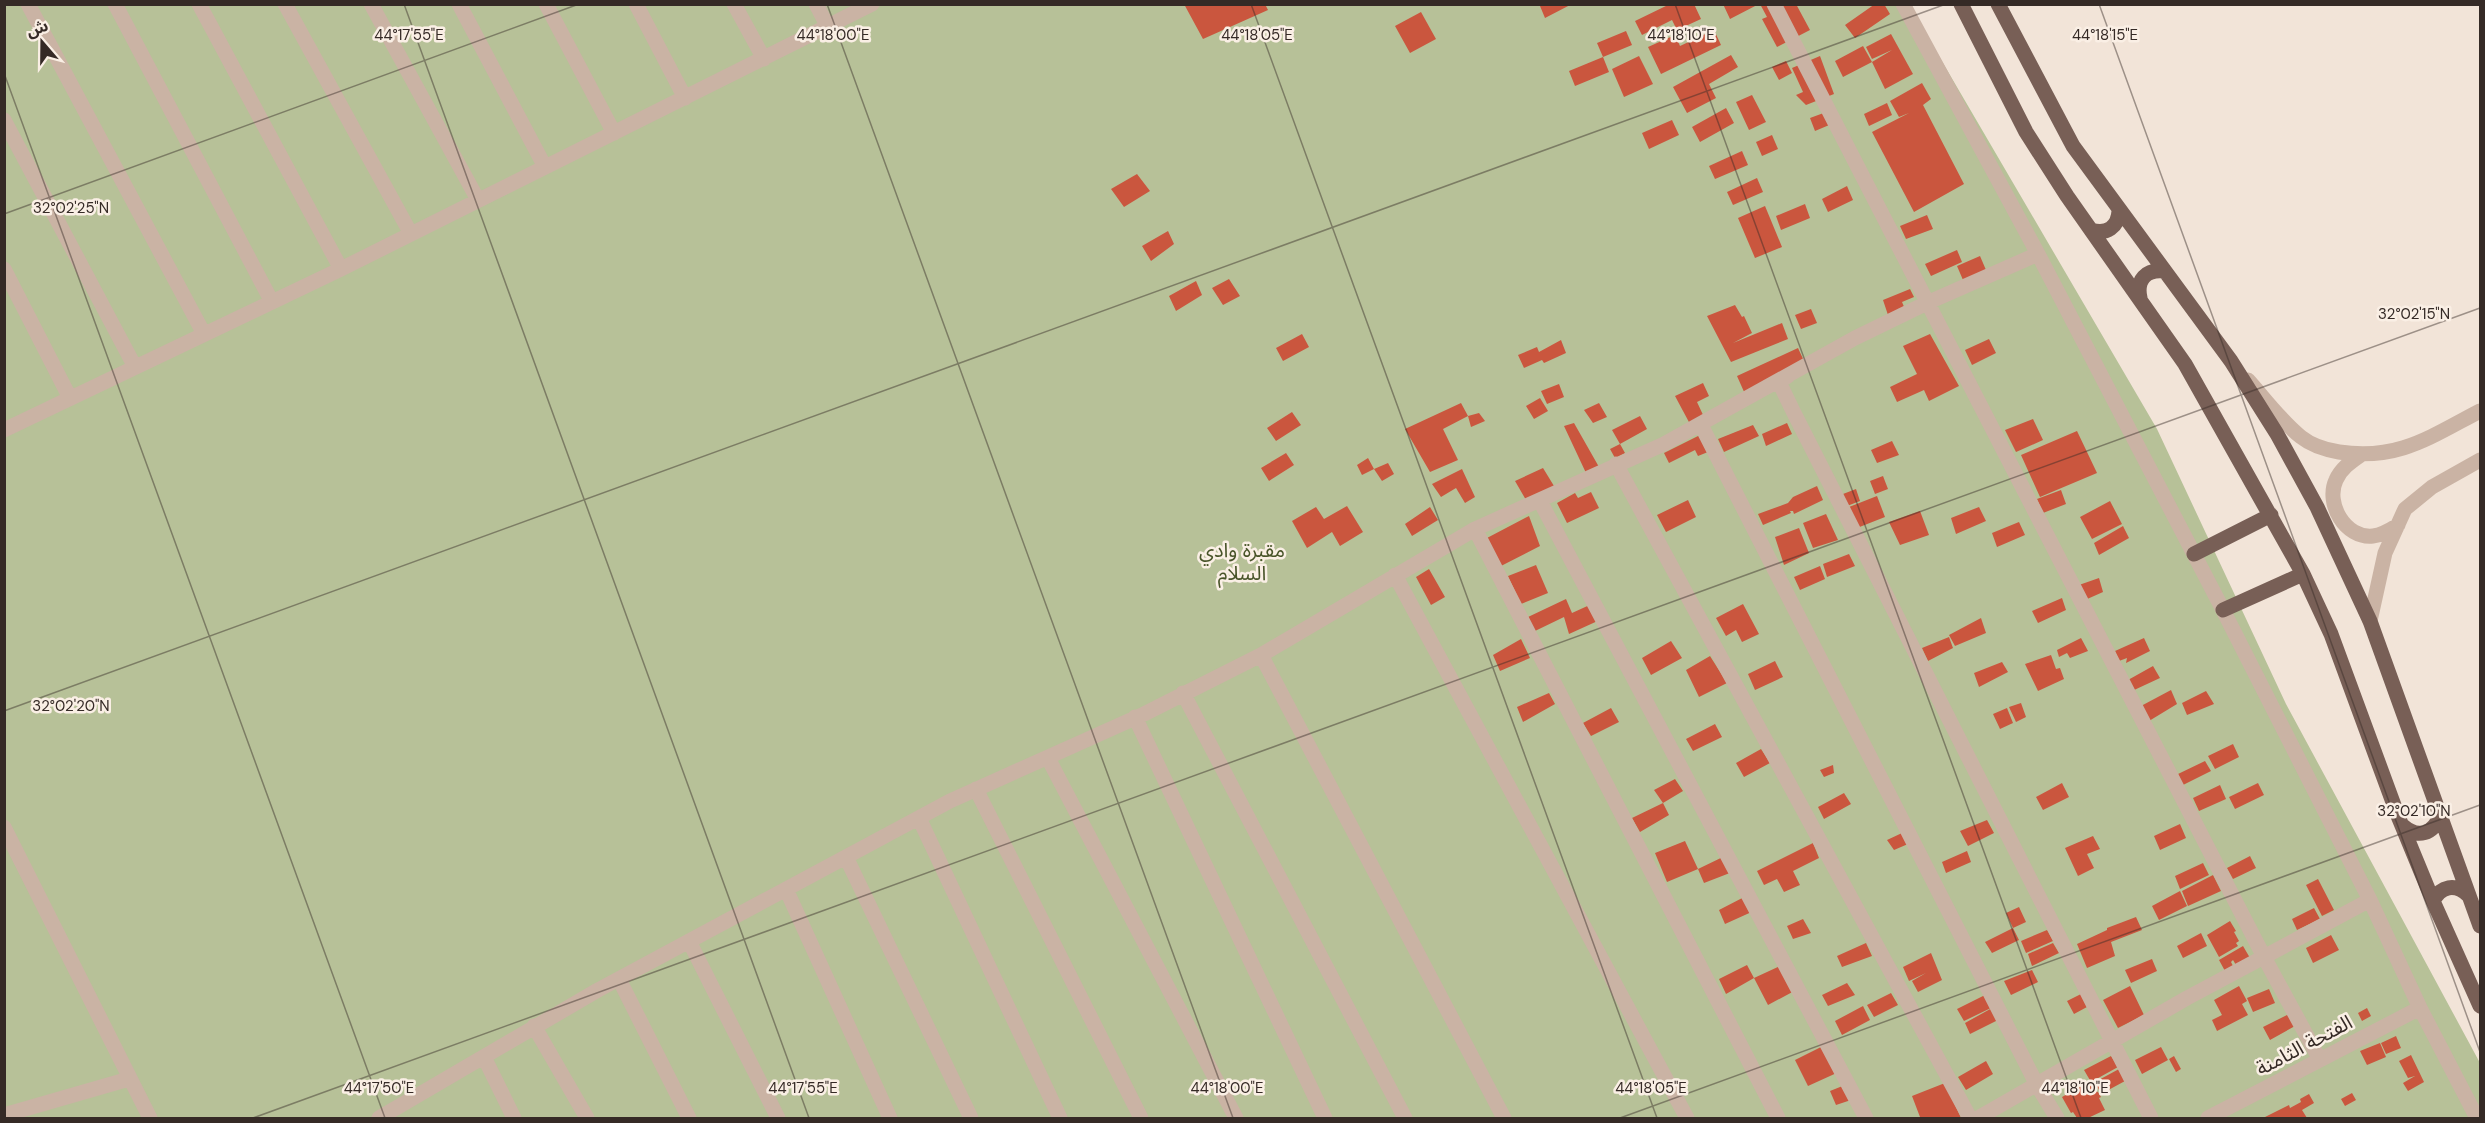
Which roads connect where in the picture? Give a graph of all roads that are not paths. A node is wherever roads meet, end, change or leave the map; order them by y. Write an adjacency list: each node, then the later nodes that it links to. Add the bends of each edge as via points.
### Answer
1 (28, 4): 33 (street)
2 (115, 4): 31 (street)
3 (199, 4): 28 (street)
4 (285, 4): 25 (street)
5 (371, 4): 22 (street)
6 (459, 4): 21 (street)
7 (546, 4): 20 (street)
8 (636, 4): 18 (street)
9 (734, 4): 17 (street)
10 (816, 4): 16 (street)
11 (872, 4): 16 (street)
12 (1774, 4): 32 (street)
13 (1903, 4): 26 (street)
14 (1961, 4): 24 (main road, via 2026,132)
15 (1998, 4): 23 (main road, via 2073,146)
16 (828, 27): 17 (street)
17 (764, 59): 18 (street)
18 (685, 98): 20 (street)
19 (4, 120): 35 (street)
20 (614, 133): 21 (street)
21 (544, 167): 22 (street)
22 (478, 201): 25 (street)
23 (2119, 210): 24 (main road, via 2119,219 2107,231); 29 (main road)
24 (2091, 230): 30 (main road)
25 (411, 234): 28 (street)
26 (2038, 254): 32 (street); 48 (street)
27 (4, 269): 37 (street)
28 (341, 269): 31 (street)
29 (2164, 271): 30 (main road, via 2155,270 2141,280); 34 (main road)
30 (2140, 298): 45 (main road, via 2185,364)
31 (272, 302): 33 (street)
32 (1929, 302): 36 (street); 69 (street)
33 (204, 334): 35 (street)
34 (2231, 361): 41 (street, via 2302,438 2327,450); 52 (main road, via 2317,507)
35 (135, 367): 37 (street)
36 (1796, 370): 39 (street); 74 (street, via 1779,382)
37 (70, 398): 40 (street)
38 (2481, 411): 41 (street, via 2406,449)
39 (1701, 424): 43 (street); 78 (street)
40 (4, 430)
41 (2362, 454): 46 (street, via 2336,477 2332,490 2340,517 2351,530 2371,536)
42 (2481, 460): 46 (street, via 2432,487 2405,509)
43 (1617, 464): 44 (street); 98 (street)
44 (1540, 501): 47 (street); 97 (street)
45 (2271, 515): 48 (main road); 49 (main road)
46 (2398, 525): 52 (street, via 2385,553)
47 (1476, 529): 50 (street); 96 (street)
48 (2194, 554): 51 (street)
49 (2303, 574): 51 (main road); 60 (main road, via 2331,634)
50 (1395, 575): 53 (street); 95 (street)
51 (2223, 610): 65 (street)
52 (2370, 621): 58 (main road)
53 (1262, 655): 54 (street); 94 (street)
54 (1183, 693): 55 (street); 93 (street)
55 (1135, 717): 56 (street); 92 (street)
56 (1048, 758): 57 (street); 91 (street)
57 (976, 789): 59 (street); 90 (street)
58 (2440, 816): 60 (main road, via 2429,832 2410,832); 64 (main road)
59 (919, 818): 62 (street); 89 (street)
60 (2403, 826): 66 (main road)
61 (4, 828): 77 (street)
62 (846, 857): 63 (street); 88 (street)
63 (786, 889): 68 (street); 87 (street)
64 (2468, 895): 66 (main road, via 2462,889 2444,888); 67 (main road)
65 (2370, 900): 69 (street); 72 (street)
66 (2433, 902): 71 (main road)
67 (2481, 926)
68 (689, 941): 70 (street); 86 (street)
69 (2264, 957): 74 (street); 76 (street)
70 (619, 979): 73 (street); 85 (street)
71 (2481, 1006)
72 (2420, 1008): 76 (street, الفتحة الثامنة); 103 (street)
73 (534, 1026): 75 (street); 84 (street)
74 (2113, 1040): 78 (street); 101 (street)
75 (484, 1057): 79 (street); 83 (street)
76 (2320, 1059): 102 (street, الفتحة الثامنة)
77 (129, 1079): 80 (street); 81 (street)
78 (2037, 1085): 99 (street); 100 (street)
79 (401, 1113): 82 (street)
80 (4, 1115)
81 (150, 1119)
82 (379, 1119)
83 (514, 1119)
84 (586, 1119)
85 (689, 1119)
86 (778, 1119)
87 (890, 1119)
88 (971, 1119)
89 (1060, 1119)
90 (1141, 1119)
91 (1236, 1119)
92 (1325, 1119)
93 (1405, 1119)
94 (1504, 1119)
95 (1687, 1119)
96 (1778, 1119)
97 (1866, 1119)
98 (1970, 1119)
99 (1978, 1119)
100 (2057, 1119)
101 (2151, 1119)
102 (2208, 1119)
103 (2477, 1119)

